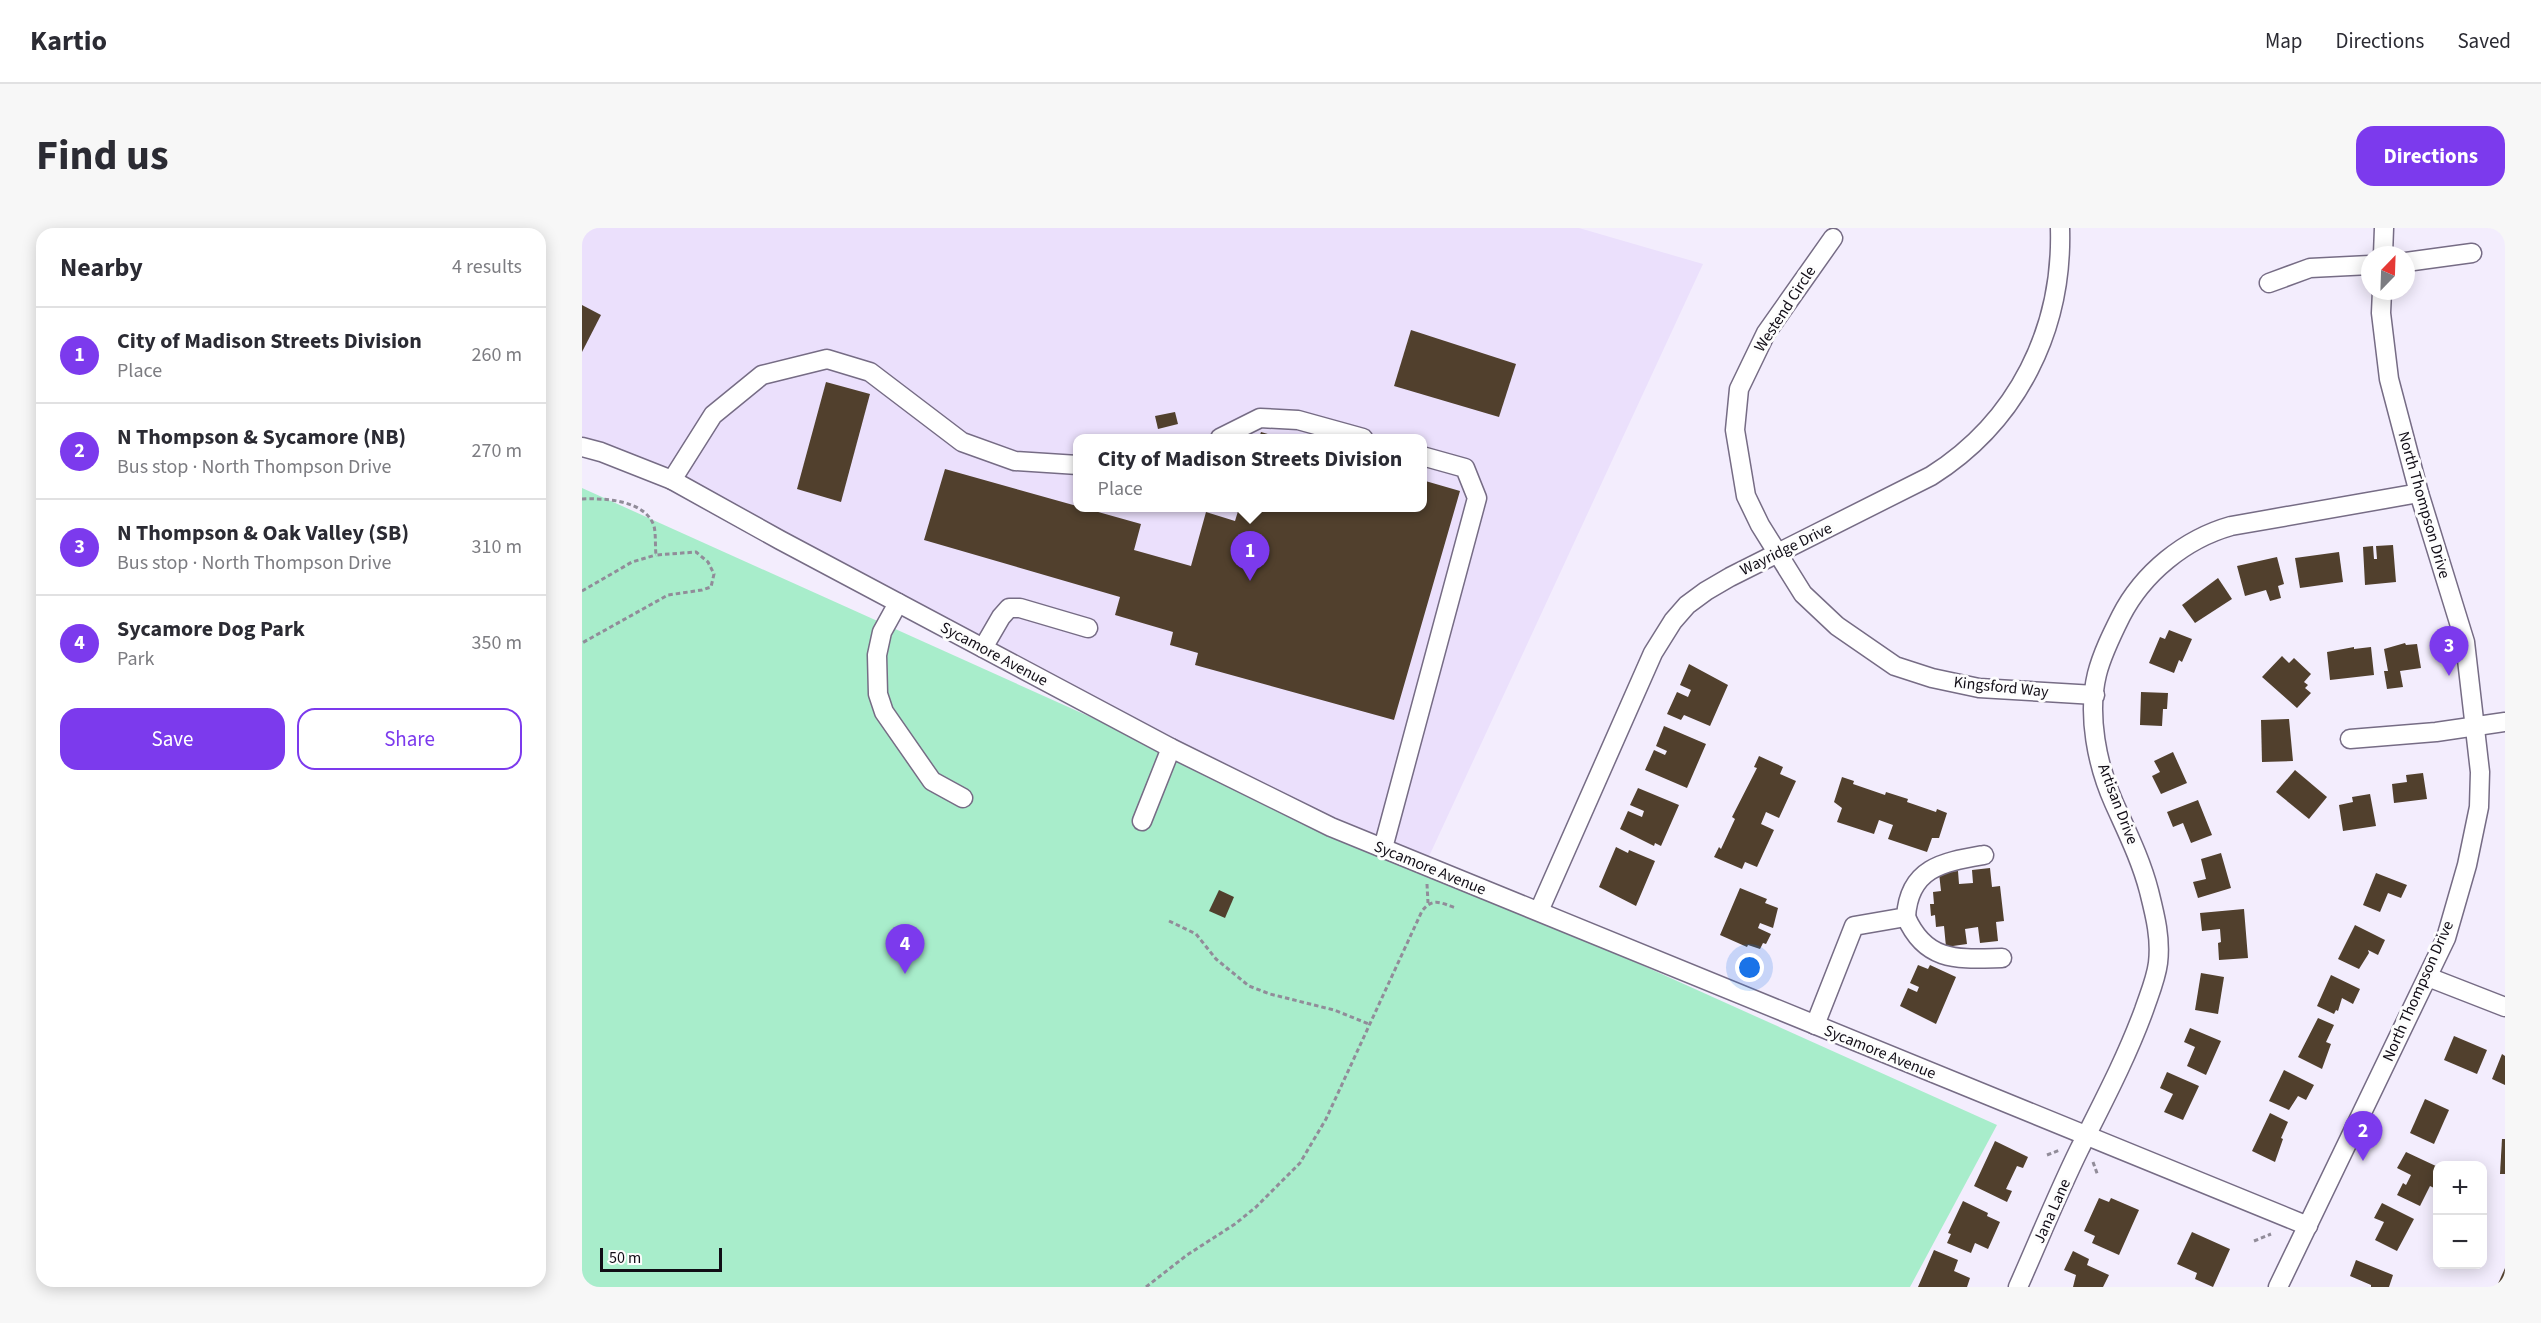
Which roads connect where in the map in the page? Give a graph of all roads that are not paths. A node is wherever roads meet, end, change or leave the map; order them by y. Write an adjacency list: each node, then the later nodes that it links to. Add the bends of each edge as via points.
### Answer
1 (2060, 228): 17 (street, Wayridge Drive, via 2059,273 2048,326 2028,373 1994,423 1962,455 1931,476)
2 (2384, 228): 4 (street)
3 (1833, 238): 17 (street, Westend Circle, via 1766,333 1739,389 1736,430 1746,496)
4 (2383, 246)
5 (2472, 252): 6 (street)
6 (2415, 261)
7 (2361, 265): 8 (street, via 2310,268)
8 (2269, 283)
9 (2382, 300): 16 (street, North Thompson Drive, via 2387,370)
10 (1228, 434): 11 (street, via 1260,418 1298,420)
11 (1349, 434)
12 (582, 447): 15 (street, Sycamore Avenue)
13 (1427, 457): 28 (street, via 1465,468 1477,498)
14 (1073, 465): 15 (street, via 1015,461 962,442 870,372 827,359 762,375 713,415)
15 (672, 480): 18 (street, Sycamore Avenue)
16 (2419, 493): 21 (street, Artisan Drive, via 2231,526 2187,546 2144,582 2129,601 2098,672); 23 (street, North Thompson Drive, via 2465,642)
17 (1777, 554): 21 (street, Kingsford Way, via 1803,594 1837,626 1895,666 1979,688); 30 (street, Wayridge Drive, via 1706,591 1687,605 1662,637)
18 (898, 603): 20 (street, Sycamore Avenue); 26 (street, via 882,632 877,655 878,694 884,712 932,781)
19 (1088, 628): 20 (street, via 1009,608)
20 (983, 648): 25 (street, Sycamore Avenue)
21 (2095, 695): 36 (street, Artisan Drive, via 2100,762 2145,877 2159,946 2154,980 2130,1048)
22 (2505, 722): 23 (street)
23 (2476, 728): 24 (street); 33 (street, North Thompson Drive, via 2479,807 2446,938)
24 (2350, 739)
25 (1171, 748): 27 (street); 28 (street, Sycamore Avenue, via 1331,827)
26 (963, 798)
27 (1142, 821)
28 (1383, 848): 30 (street, Sycamore Avenue)
29 (1984, 855): 31 (street, via 1933,868 1911,893)
30 (1539, 911): 35 (street, Sycamore Avenue)
31 (1906, 917): 32 (street, via 1912,932 1940,954); 35 (street, via 1854,926)
32 (2002, 958)
33 (2428, 977): 34 (street); 37 (street, North Thompson Drive)
34 (2505, 1007)
35 (1815, 1025): 36 (street, Sycamore Avenue)
36 (2086, 1136): 37 (street, Sycamore Avenue); 38 (street, Jana Lane)
37 (2308, 1226): 39 (street, North Thompson Drive)
38 (2018, 1287)
39 (2278, 1287)

